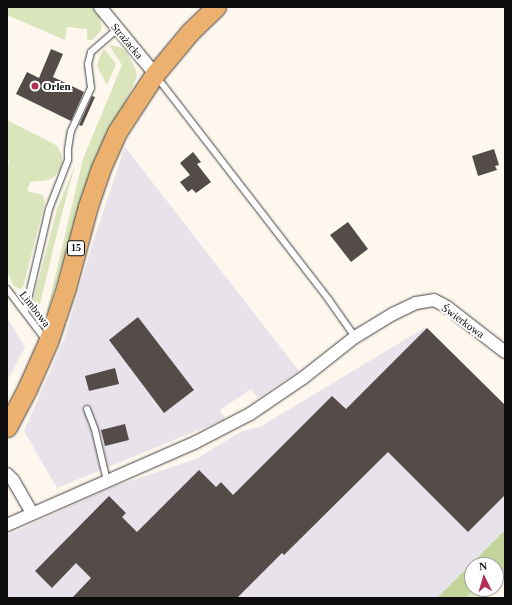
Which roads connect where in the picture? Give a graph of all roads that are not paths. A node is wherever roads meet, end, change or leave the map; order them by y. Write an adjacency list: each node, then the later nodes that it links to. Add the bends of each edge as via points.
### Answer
1 (100, 7): 3 (street, Strażacka)
2 (216, 7): 4 (main road, 15, via 190,32)
3 (117, 29): 4 (street, Strażacka); 6 (lane, via 91,52 88,64 91,88 71,131 68,160 49,209)
4 (155, 74): 7 (lane); 8 (main road, 15, via 117,132 101,168)
5 (7, 289): 6 (lane, Limbowa)
6 (25, 312): 8 (lane, Limbowa)
7 (355, 337): 9 (street, Świerkowa, via 410,306 434,300 447,307); 13 (street, via 303,378 250,414 196,442)
8 (48, 342): 11 (main road, 15)
9 (505, 352)
10 (87, 409): 13 (lane, via 95,430)
11 (7, 427)
12 (7, 474): 14 (street)
13 (107, 481): 14 (street)
14 (32, 513): 15 (street)
15 (7, 525)

